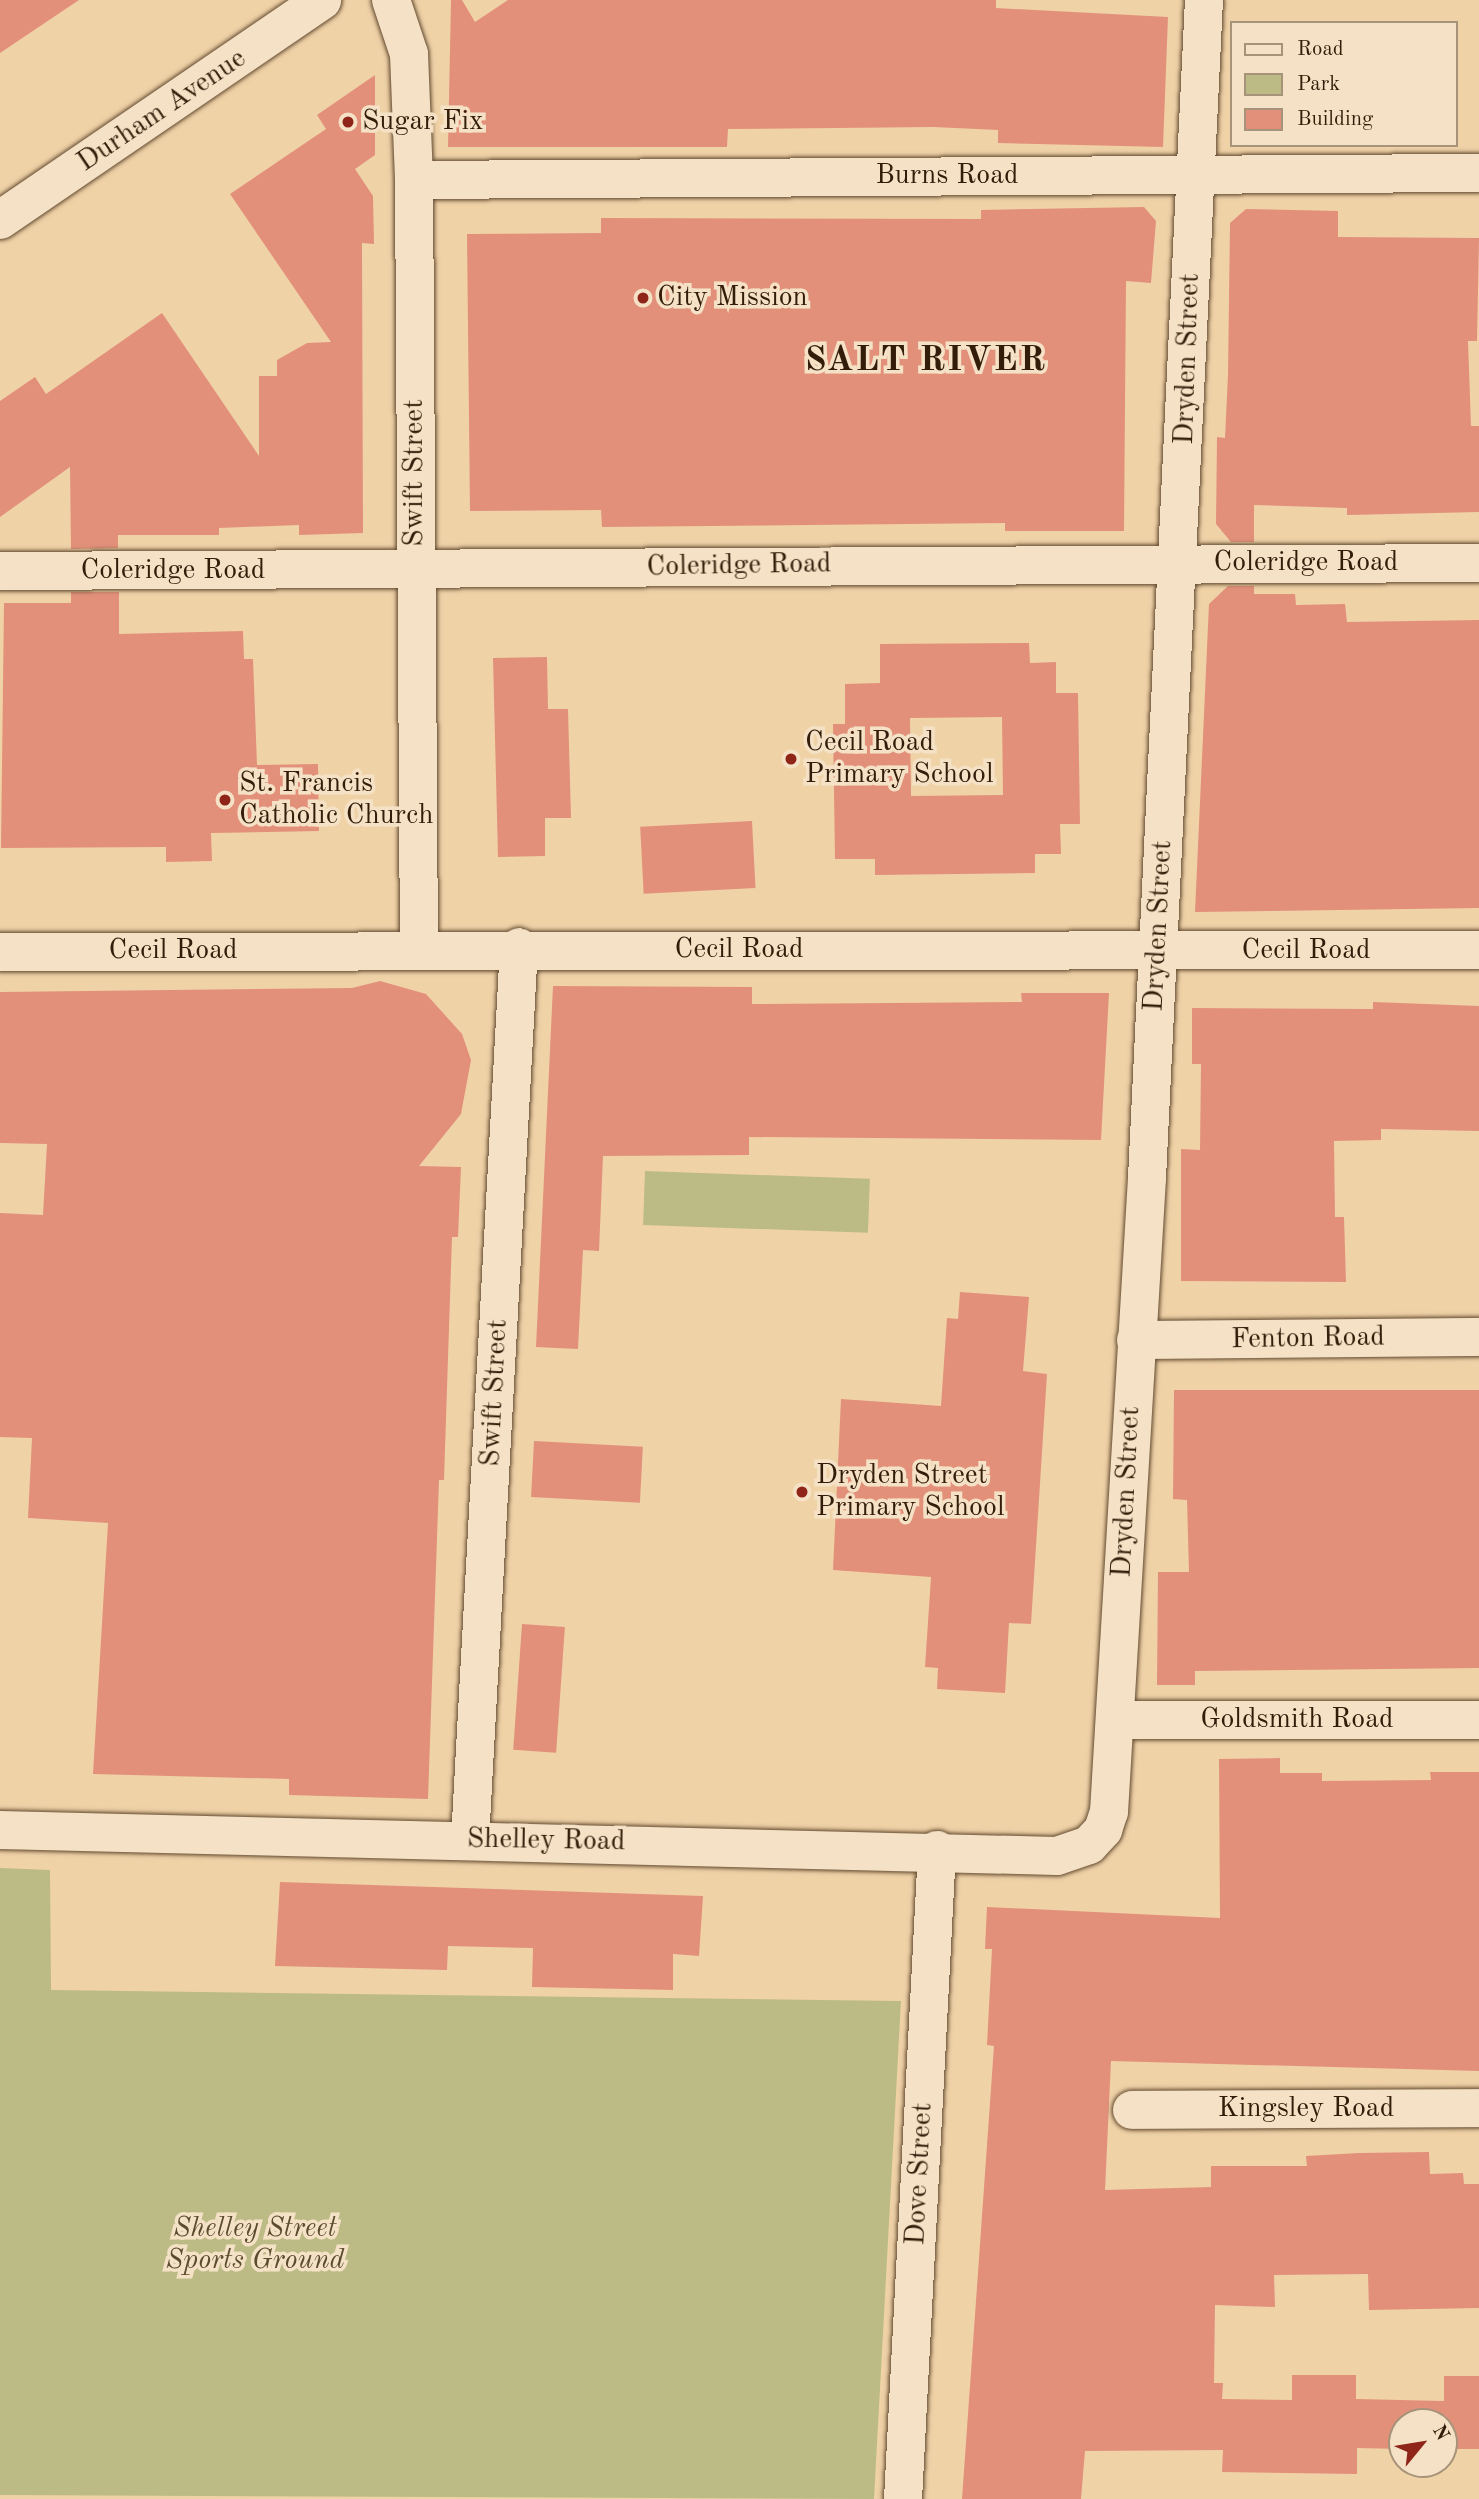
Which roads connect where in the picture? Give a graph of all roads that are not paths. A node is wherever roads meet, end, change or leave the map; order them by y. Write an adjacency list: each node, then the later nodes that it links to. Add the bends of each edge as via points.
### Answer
1 (322, 0): 7 (street, Durham Avenue)
2 (391, 0): 6 (street, Swift Street, via 409,54)
3 (1204, 0): 5 (street, Dryden Street)
4 (1479, 173): 5 (street, Burns Road)
5 (1195, 174): 6 (street, Burns Road); 8 (street, Dryden Street)
6 (414, 180): 10 (street, Swift Street)
7 (0, 220)
8 (1179, 563): 9 (street, Coleridge Road); 10 (street, Coleridge Road); 15 (street, Dryden Street)
9 (1479, 563)
10 (416, 570): 11 (street, Coleridge Road); 13 (street, Swift Street)
11 (0, 571)
12 (519, 947): 13 (street, Cecil Road); 15 (street, Cecil Road); 22 (street, Swift Street)
13 (419, 948): 16 (street, Cecil Road)
14 (1479, 950): 15 (street, Cecil Road)
15 (1157, 951): 18 (street, Dryden Street)
16 (0, 952)
17 (1479, 1337): 18 (street, Fenton Road)
18 (1136, 1340): 19 (street, Dryden Street)
19 (1115, 1720): 20 (street, Goldsmith Road); 23 (street, Dryden Street, via 1109,1812)
20 (1479, 1720)
21 (0, 1830): 22 (street, Shelley Road)
22 (470, 1840): 24 (street, Shelley Road)
23 (1089, 1845): 24 (street, Shelley Road, via 1057,1856)
24 (937, 1850): 27 (street, Dove Street)
25 (1479, 2108): 26 (street, Kingsley Road)
26 (1132, 2110)
27 (903, 2499)

